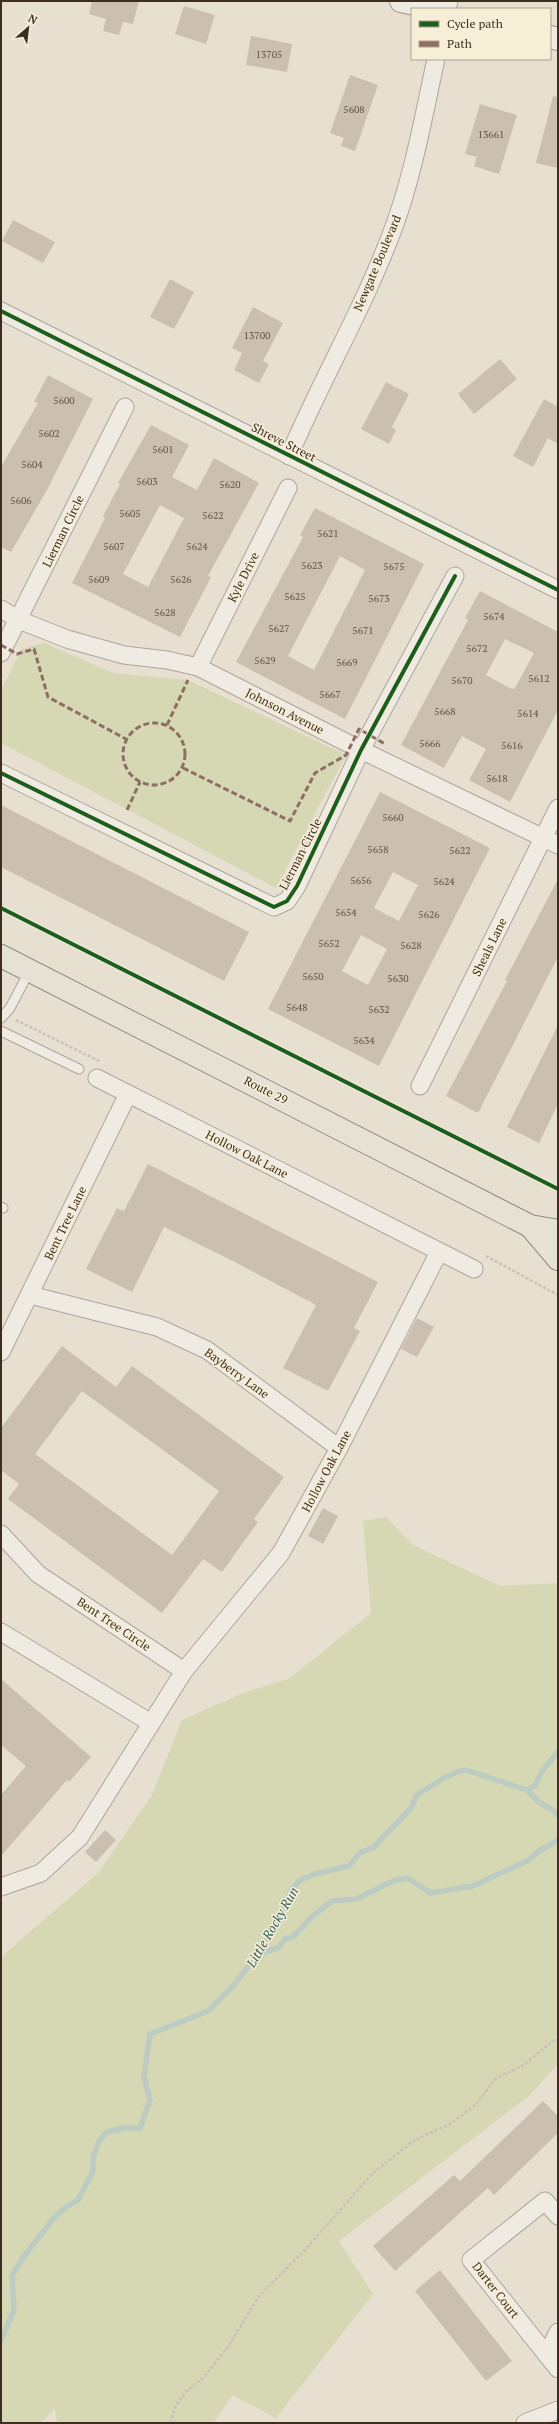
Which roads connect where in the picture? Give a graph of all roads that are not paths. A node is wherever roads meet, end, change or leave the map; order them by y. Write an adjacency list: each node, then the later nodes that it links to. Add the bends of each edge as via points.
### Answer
1 (401, 1): 2 (street)
2 (432, 8)
3 (436, 60): 6 (street, Newgate Boulevard, via 415,158 395,223 374,276)
4 (1, 311): 6 (street, Shreve Street)
5 (125, 407): 11 (street, Lierman Circle)
6 (289, 456): 9 (street, Shreve Street)
7 (288, 488): 13 (street, Kyle Drive)
8 (455, 576): 14 (street, Lierman Circle)
9 (558, 590)
10 (1, 609): 11 (street, Johnson Avenue)
11 (19, 620): 12 (street, Lierman Circle); 13 (street, Johnson Avenue, via 67,639 124,656 167,660)
12 (1, 653)
13 (198, 667): 14 (street, Johnson Avenue)
14 (361, 750): 15 (street, Lierman Circle, via 297,886 287,901 274,907); 17 (street, Johnson Avenue)
15 (1, 773)
16 (558, 808): 17 (street, Sheals Lane)
17 (551, 842): 24 (street, Sheals Lane)
18 (1, 956): 19 (main road, Route 29)
19 (30, 970): 20 (lane, via 10,1008); 26 (main road, Route 29)
20 (1, 1018)
21 (1, 1031): 22 (lane)
22 (79, 1068)
23 (97, 1078): 25 (street, Hollow Oak Lane)
24 (420, 1086)
25 (128, 1094): 28 (street, Hollow Oak Lane); 31 (street, Bent Tree Lane)
26 (530, 1226): 27 (main road, Route 29); 29 (main road, Route 29)
27 (558, 1231)
28 (439, 1252): 30 (street, Hollow Oak Lane); 33 (street, Hollow Oak Lane)
29 (558, 1259)
30 (474, 1269)
31 (30, 1295): 32 (street, Bent Tree Lane); 33 (street, Bayberry Lane, via 157,1327 208,1350)
32 (1, 1352)
33 (339, 1448): 36 (street, Hollow Oak Lane, via 281,1553)
34 (1, 1534): 36 (street, Bent Tree Circle, via 38,1574)
35 (1, 1632): 37 (street)
36 (184, 1671): 37 (street)
37 (151, 1723): 38 (street, via 80,1836 41,1874)
38 (1, 1887)
39 (558, 2216): 41 (street, Darter Court, via 545,2201 471,2260)
40 (558, 2332): 41 (street)
41 (547, 2354): 42 (street, Darter Court)
42 (558, 2369)
43 (558, 2410): 44 (street)
44 (524, 2423)

